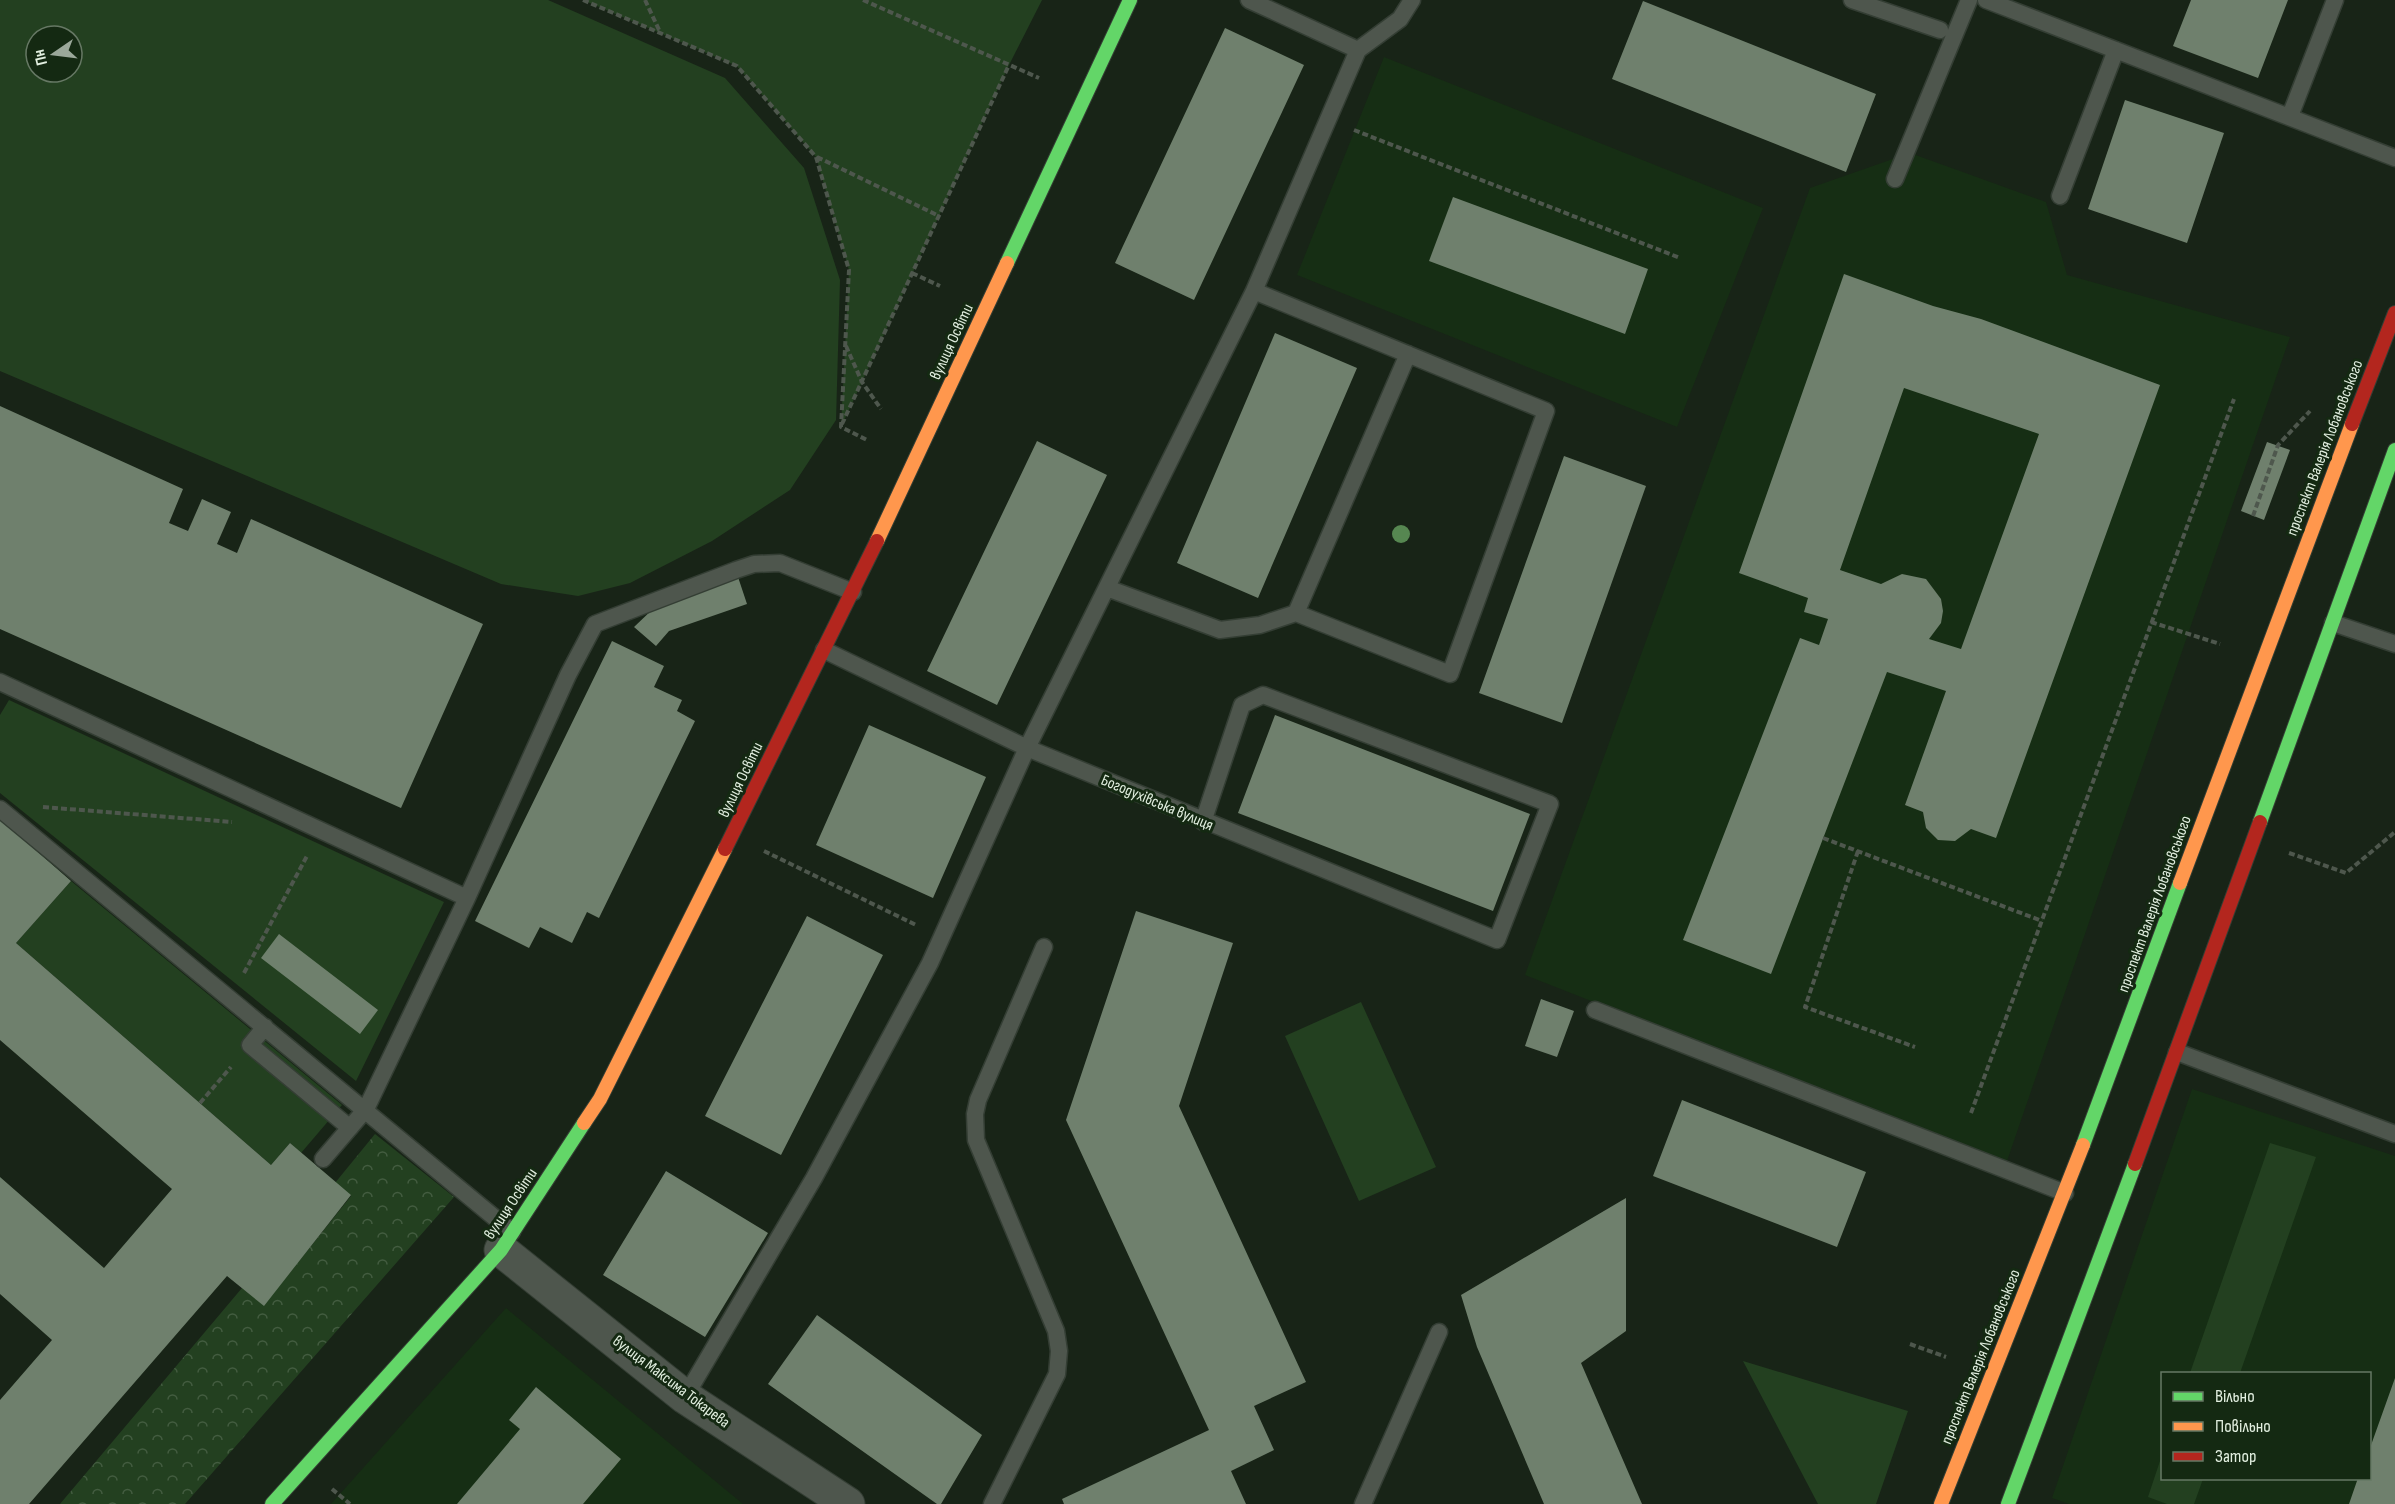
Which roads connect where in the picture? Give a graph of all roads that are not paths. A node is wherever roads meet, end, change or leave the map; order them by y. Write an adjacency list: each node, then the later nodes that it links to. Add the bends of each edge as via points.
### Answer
1 (1130, 0): 20 (main road, вулиця Освіти)
2 (1249, 0): 9 (lane)
3 (1412, 0): 9 (lane, via 1400,19)
4 (1852, 0): 8 (lane)
5 (1969, 0): 13 (lane)
6 (1986, 0): 10 (lane)
7 (2335, 0): 11 (lane)
8 (1940, 30)
9 (1358, 50): 15 (lane)
10 (2116, 50): 11 (lane); 14 (lane)
11 (2290, 116): 12 (lane)
12 (2395, 158)
13 (1895, 179)
14 (2060, 196)
15 (1254, 291): 17 (lane); 19 (lane)
16 (2395, 313): 38 (main road, проспект Валерія Лобановського)
17 (1408, 354): 21 (lane); 21 (lane, via 1546,411 1450,674)
18 (2395, 450): 22 (main road)
19 (1107, 588): 21 (lane, via 1220,630 1260,625); 26 (lane)
20 (853, 592): 24 (main road, вулиця Освіти); 29 (lane, via 769,562 736,570 594,624)
21 (1296, 613)
22 (2333, 623): 23 (lane); 33 (main road)
23 (2395, 644)
24 (824, 650): 26 (lane, Богодухівська вулиця); 39 (main road, вулиця Освіти, via 600,1099)
25 (0, 682): 29 (lane)
26 (1027, 748): 28 (lane, Богодухівська вулиця); 41 (lane, via 941,937 814,1178)
27 (0, 809): 32 (lane)
28 (1203, 822): 28 (lane, Богодухівська вулиця, via 1242,705 1263,695 1550,804 1497,940)
29 (467, 898): 34 (lane)
30 (1044, 947): 44 (lane, via 975,1114 976,1140 1056,1331 1059,1351 1057,1374)
31 (1595, 1011): 38 (lane)
32 (265, 1027): 34 (lane); 35 (lane, via 250,1045)
33 (2177, 1052): 36 (lane); 47 (main road)
34 (366, 1109): 35 (lane); 39 (lane)
35 (350, 1128): 37 (lane)
36 (2395, 1134)
37 (323, 1159)
38 (2065, 1193): 46 (main road, проспект Валерія Лобановського)
39 (507, 1241): 41 (street, вулиця Максима Токарева); 43 (main road, вулиця Освіти)
40 (1439, 1332): 45 (lane)
41 (686, 1397): 42 (street, вулиця Максима Токарева)
42 (843, 1502)
43 (272, 1504)
44 (992, 1504)
45 (1363, 1504)
46 (1941, 1504)
47 (2008, 1504)

